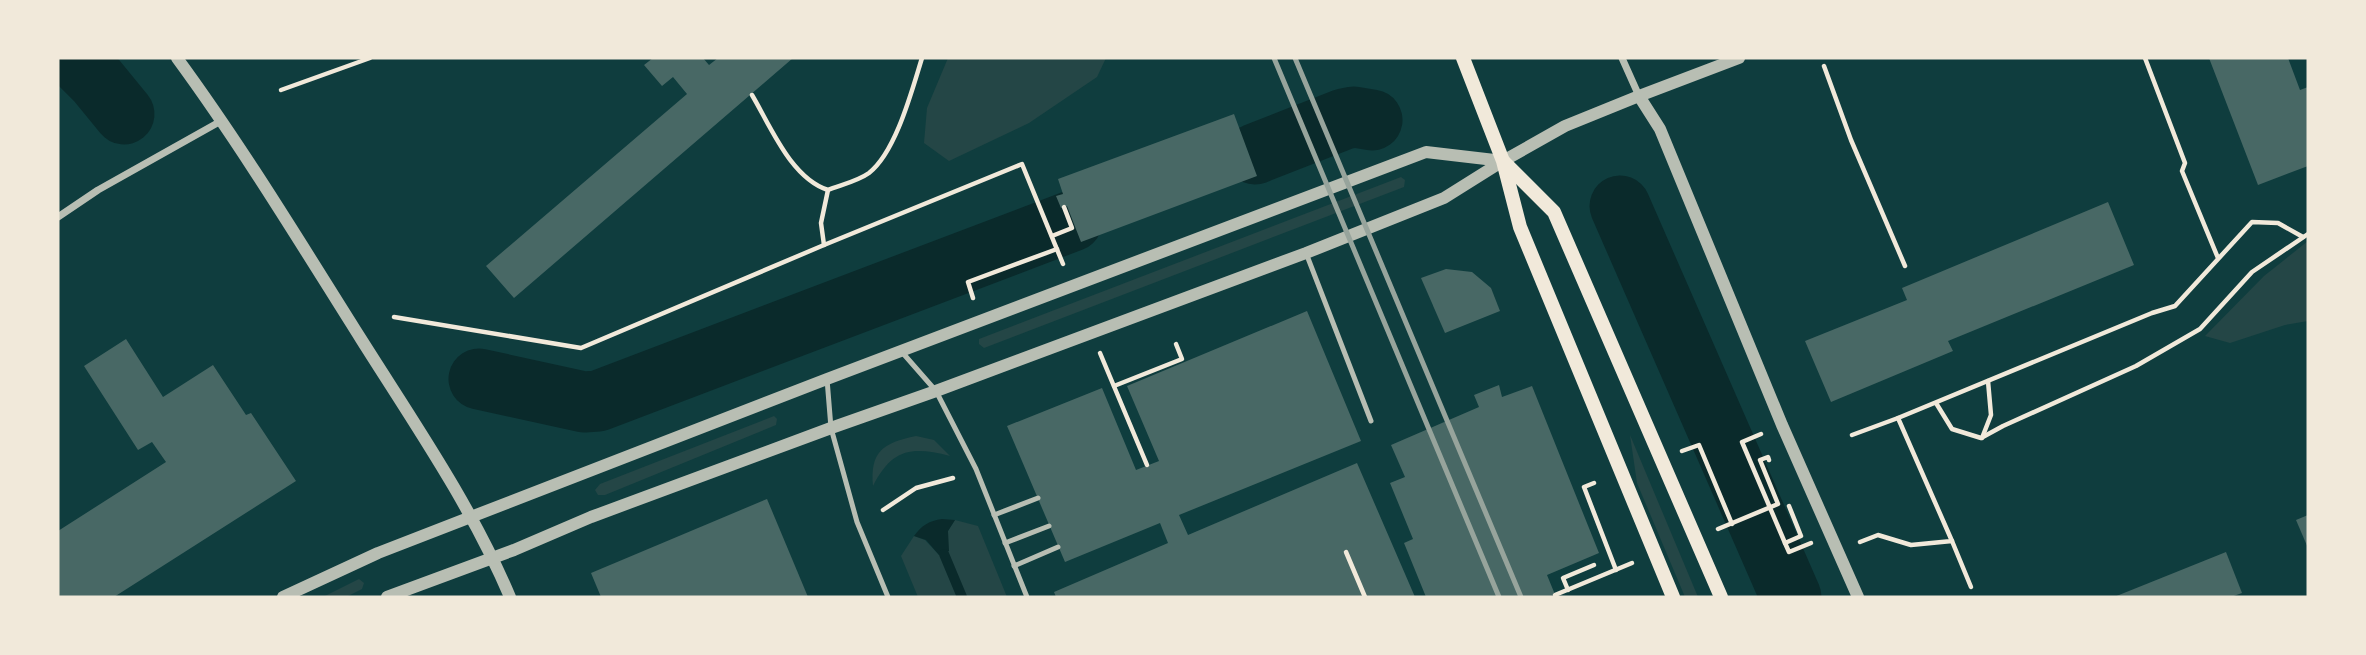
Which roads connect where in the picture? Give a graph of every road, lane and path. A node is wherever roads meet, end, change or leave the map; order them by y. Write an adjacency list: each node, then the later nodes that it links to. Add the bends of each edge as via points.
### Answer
1 (177, 58): 12 (street)
2 (370, 58): 9 (path)
3 (922, 58): 15 (path, via 883,159 867,174)
4 (1464, 58): 13 (main road)
5 (1622, 58): 11 (street)
6 (1739, 58): 11 (street)
7 (2145, 58): 23 (path, via 2185,163 2182,171)
8 (1824, 66): 24 (path)
9 (281, 90)
10 (752, 95): 15 (path, via 798,172)
11 (1639, 96): 13 (street, via 1565,127); 36 (street, via 1660,129)
12 (222, 120): 17 (street); 49 (street)
13 (1503, 161): 22 (street, via 1444,198); 28 (street, via 1426,152); 71 (main road, via 1520,227); 72 (main road, via 1554,212)
14 (1022, 164): 20 (path)
15 (828, 190): 20 (path, via 821,223)
16 (1064, 207): 18 (path, via 1072,228)
17 (58, 217)
18 (1052, 236)
19 (2306, 236): 23 (path, via 2278,223 2252,222); 39 (path, via 2252,272 2200,330 2136,366)
20 (824, 245): 26 (path, via 581,348)
21 (1057, 249): 25 (path, via 968,282)
22 (1306, 253): 32 (street); 35 (lane)
23 (2218, 258): 30 (path, via 2175,306)
24 (1905, 266)
25 (973, 298)
26 (394, 317)
27 (1176, 344): 31 (path, via 1182,359)
28 (901, 351): 29 (street); 32 (lane)
29 (827, 379): 37 (lane); 49 (street)
30 (1988, 381): 33 (path); 39 (path, via 1991,415)
31 (1114, 386)
32 (936, 391): 37 (street); 48 (lane)
33 (1936, 403): 34 (path); 39 (path, via 1952,429)
34 (1898, 418): 38 (path); 53 (path)
35 (1371, 421)
36 (1782, 425): 56 (path, via 1742,442); 73 (street)
37 (831, 428): 59 (street); 68 (lane, via 857,522)
38 (1852, 435)
39 (1981, 438)
40 (1682, 451): 50 (path, via 1699,445)
41 (1772, 468): 46 (path, via 1768,457 1760,460)
42 (953, 478): 47 (path, via 916,488)
43 (1594, 483): 62 (path, via 1584,486)
44 (1038, 498): 48 (lane)
45 (1787, 502): 56 (path, via 1801,536)
46 (1778, 504)
47 (883, 510)
48 (994, 515): 55 (lane)
49 (472, 517): 59 (street); 65 (street, via 378,552)
50 (1732, 524)
51 (1049, 526): 55 (lane)
52 (1815, 541): 56 (path, via 1789,552)
53 (1952, 541): 54 (path, via 1911,545 1878,535); 63 (path)
54 (1860, 542)
55 (1005, 543): 61 (lane)
56 (1785, 543)
57 (1058, 547): 61 (lane)
58 (1346, 552): 70 (path)
59 (493, 558): 66 (street); 67 (street)
60 (1594, 565): 64 (path, via 1563,578)
61 (1014, 566): 69 (lane)
62 (1616, 570)
63 (1971, 587)
64 (1568, 590)
65 (283, 597)
66 (387, 597)
67 (510, 597)
68 (888, 597)
69 (1027, 597)
70 (1365, 597)
71 (1673, 597)
72 (1721, 597)
73 (1858, 597)

